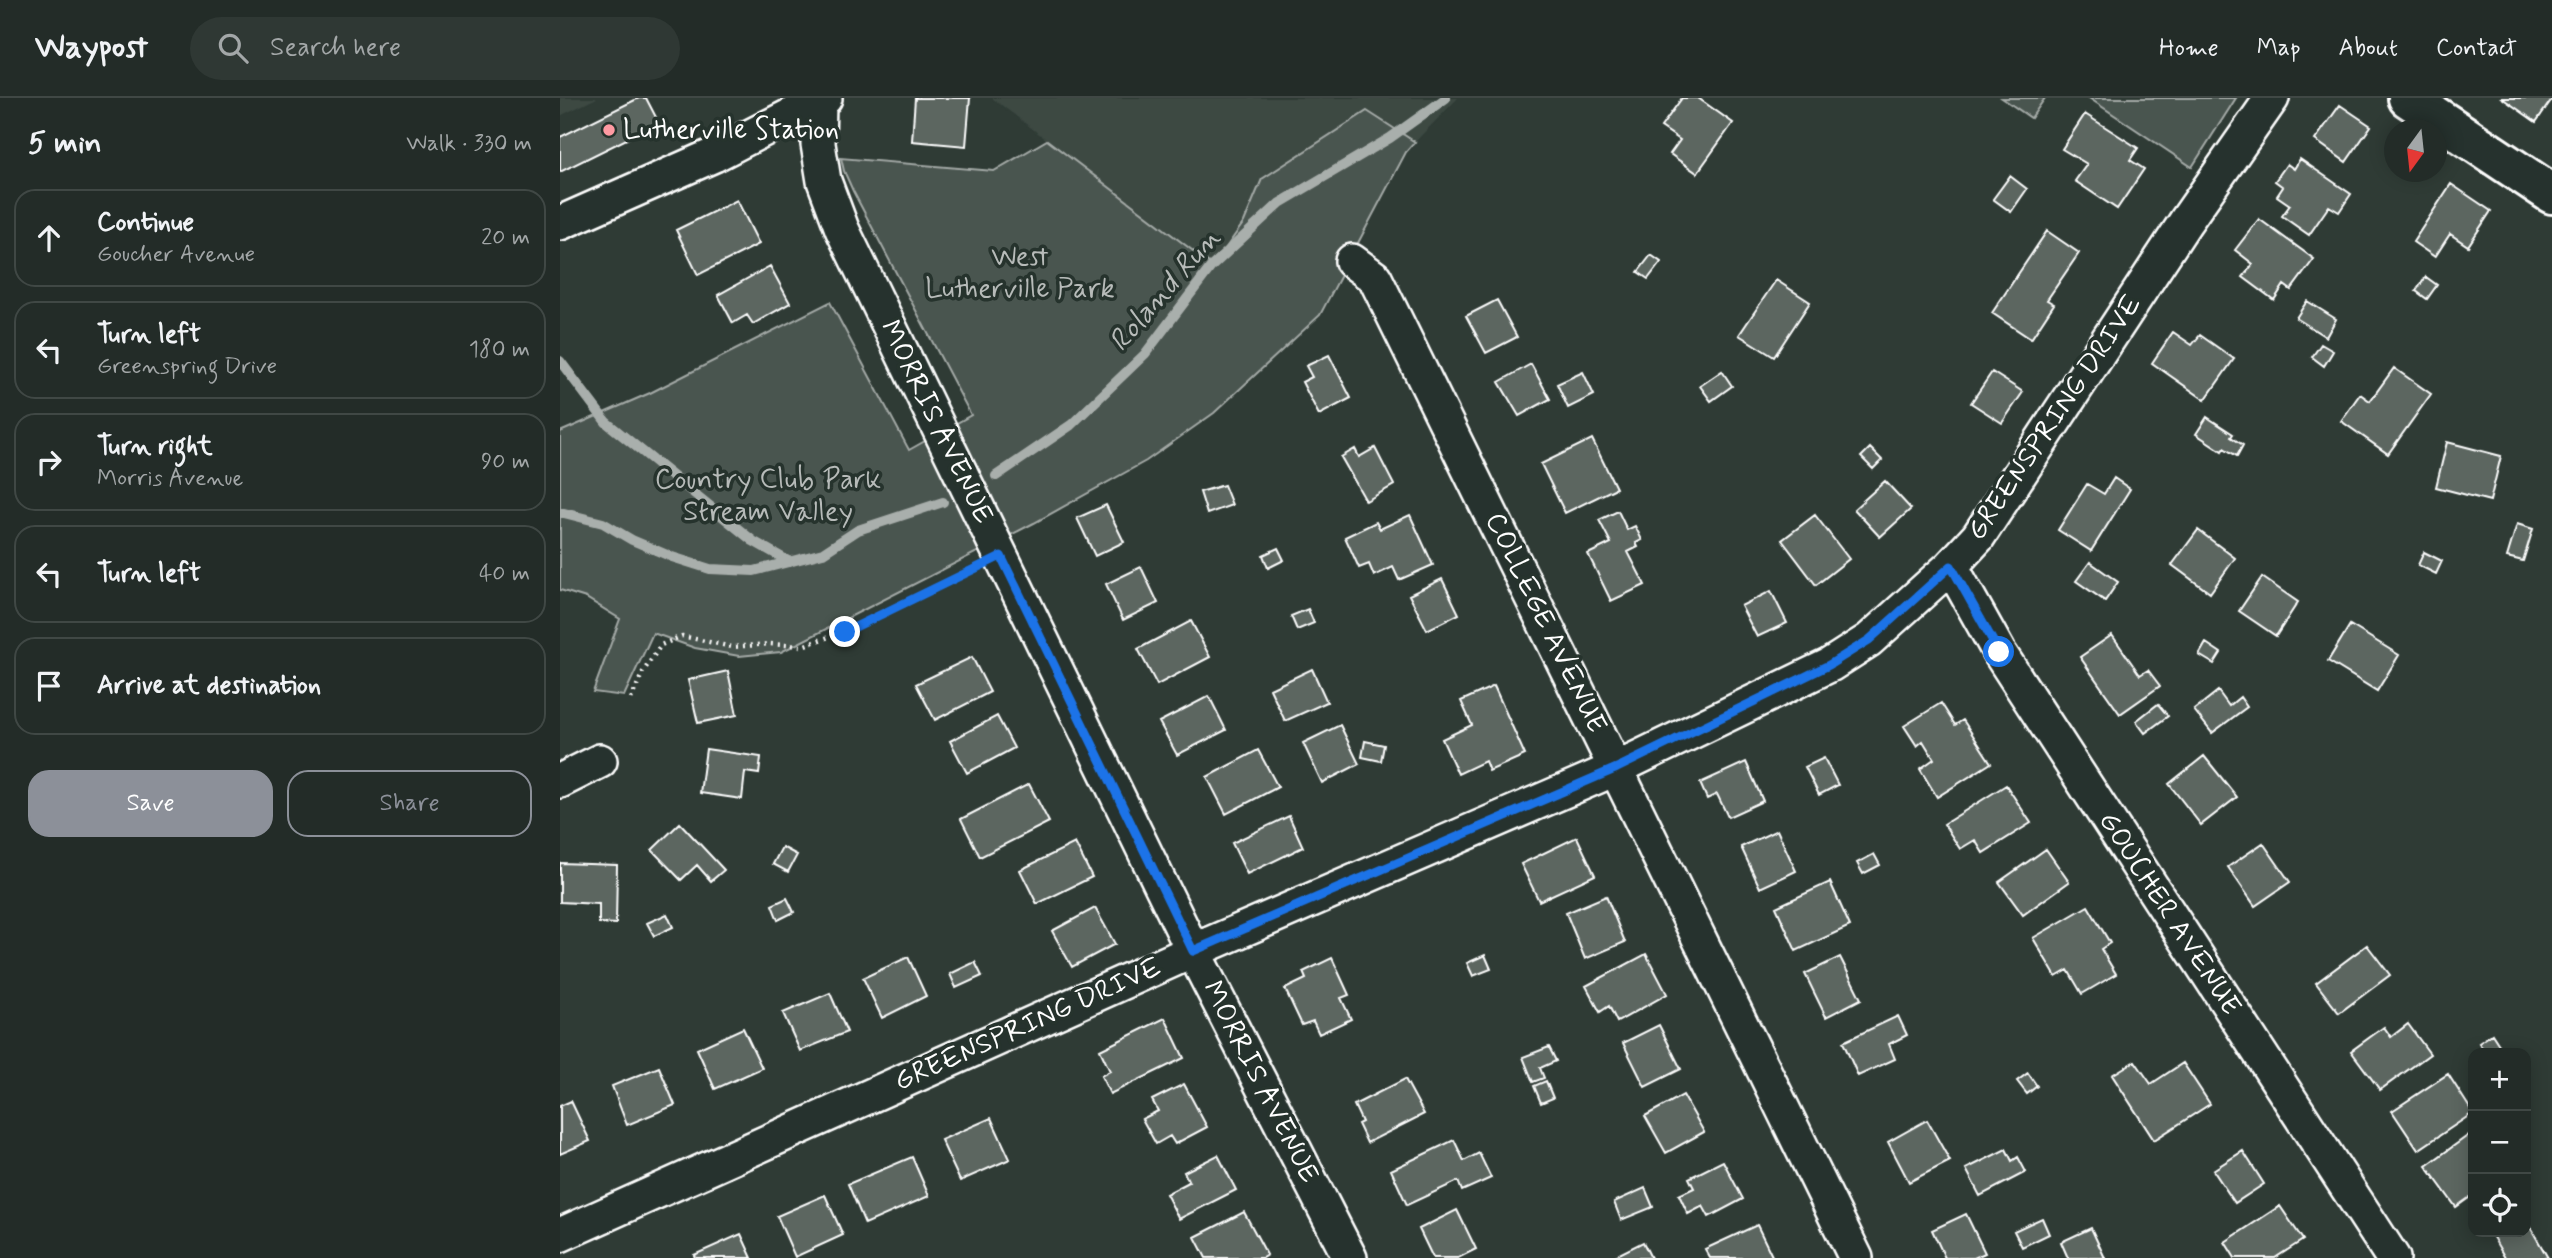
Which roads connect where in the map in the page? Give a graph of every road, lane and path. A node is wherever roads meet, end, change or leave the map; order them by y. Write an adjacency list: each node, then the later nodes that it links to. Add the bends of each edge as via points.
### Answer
1 (2272, 98): 8 (street, GREENSPRING DRIVE, via 1997,511)
2 (822, 100): 5 (street, via 714,155); 7 (street, MORRIS AVENUE, via 818,144 824,181 842,229)
3 (2428, 103): 4 (main road)
4 (2552, 194)
5 (560, 223)
6 (1352, 261): 11 (street, COLLEGE AVENUE, via 1375,278)
7 (1001, 556): 9 (path, via 845,632 802,646 732,647 682,636 661,645); 13 (street, MORRIS AVENUE)
8 (1951, 566): 11 (street, GREENSPRING DRIVE, via 1869,640 1829,665); 17 (street, GOUCHER AVENUE, via 1999,652)
9 (631, 699)
10 (600, 761): 12 (street)
11 (1617, 768): 13 (street, GREENSPRING DRIVE); 16 (street, COLLEGE AVENUE)
12 (560, 780)
13 (1193, 951): 14 (street, GREENSPRING DRIVE); 15 (street, MORRIS AVENUE)
14 (560, 1235)
15 (1350, 1258)
16 (1856, 1258)
17 (2393, 1258)

